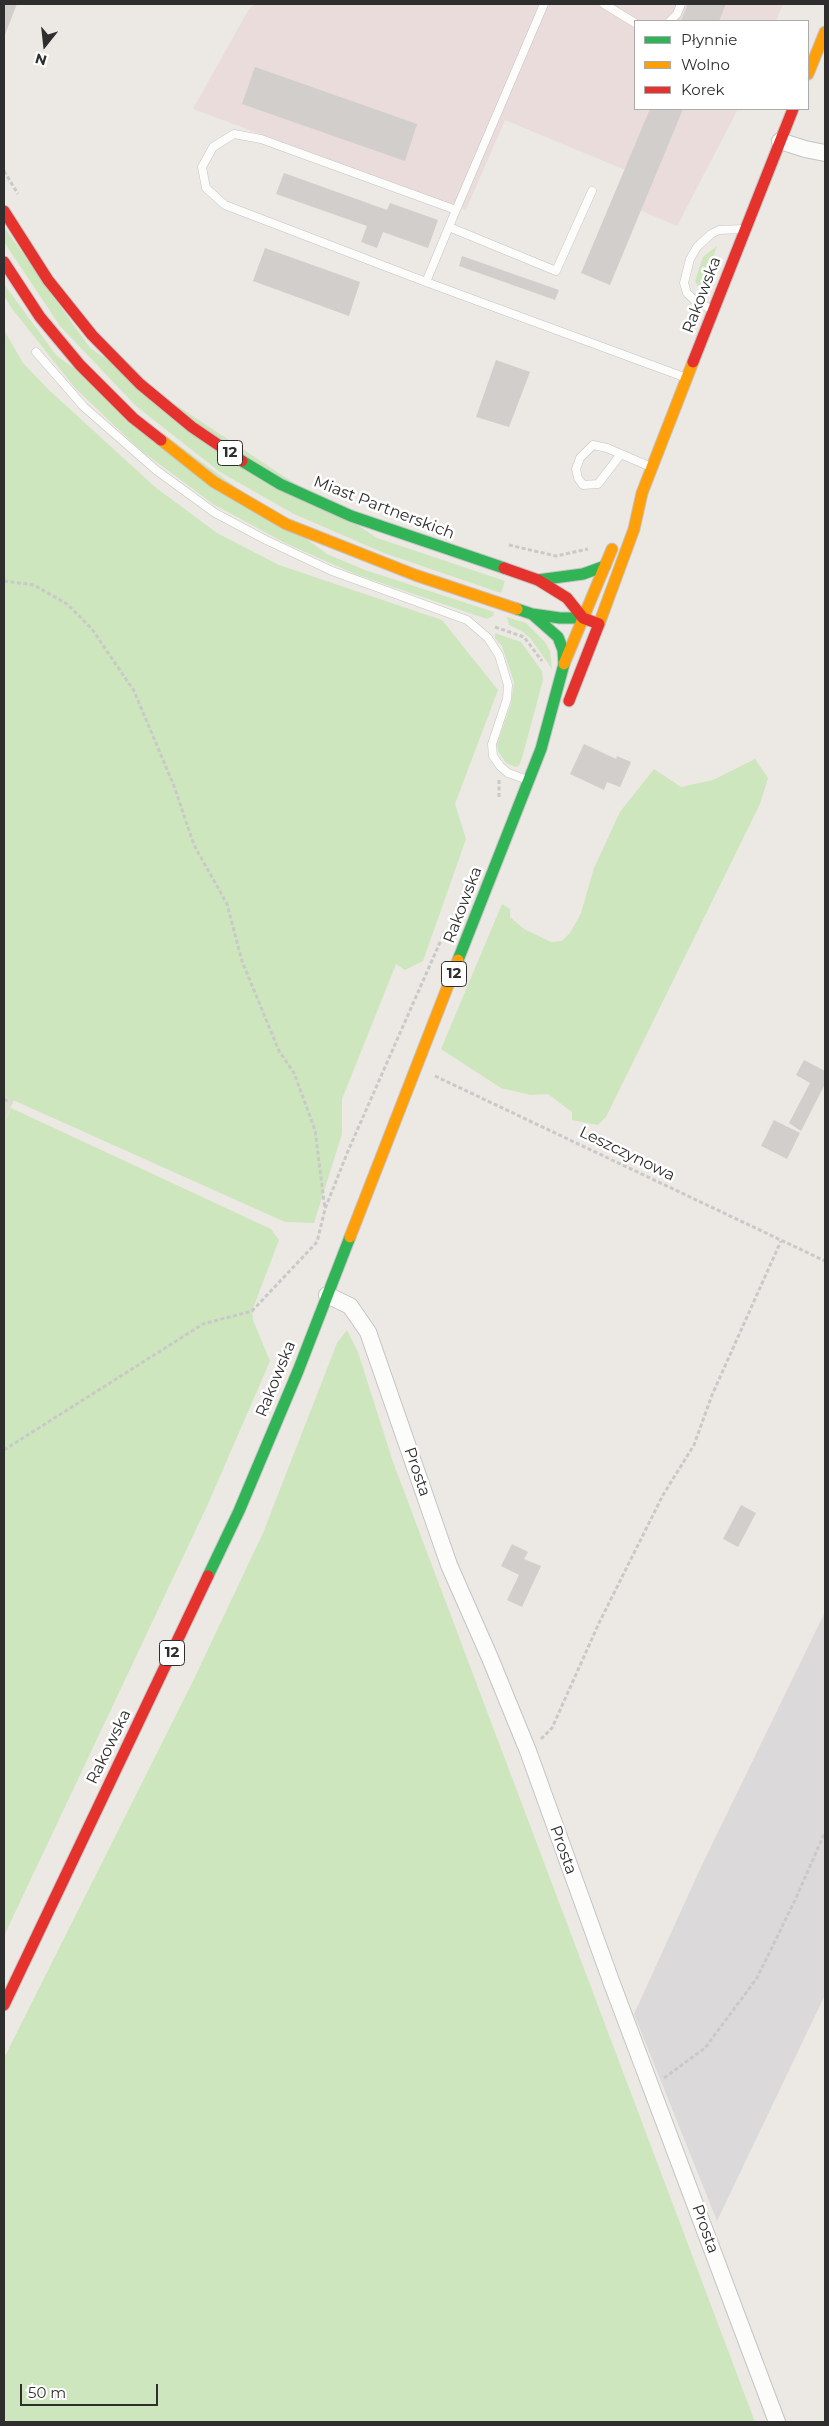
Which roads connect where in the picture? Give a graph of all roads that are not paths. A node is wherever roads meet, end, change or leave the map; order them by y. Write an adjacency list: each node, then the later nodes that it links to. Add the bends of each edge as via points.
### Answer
1 (544, 4): 12 (lane)
2 (604, 4): 5 (lane)
3 (682, 4): 4 (lane)
4 (671, 20)
5 (634, 23)
6 (825, 32): 7 (main road)
7 (809, 72)
8 (793, 110): 9 (main road, Rakowska)
9 (780, 141): 10 (street); 15 (main road, Rakowska)
10 (825, 153)
11 (592, 191): 14 (lane, via 556,271)
12 (456, 210): 14 (lane); 17 (lane, via 261,139 234,134 213,147 202,167 206,188 225,206)
13 (4, 211): 25 (main road, Miast Partnerskich / 12, via 48,280 92,335 140,384 223,450 280,484 350,516)
14 (449, 227): 17 (lane)
15 (745, 229): 18 (main road, Rakowska); 18 (lane, via 711,234 697,246 690,260 684,283 687,293 694,302)
16 (4, 262): 26 (main road, 12, via 40,317 80,365 133,418 214,482 286,524 338,546)
17 (426, 282): 20 (lane)
18 (713, 310): 20 (main road, Rakowska)
19 (36, 352): 31 (lane, via 84,407 156,470 215,513 332,571 467,620 488,638 499,655 508,685 507,699 492,744 494,756 508,773)
20 (687, 378): 22 (main road, Rakowska)
21 (621, 454): 21 (lane, via 598,484 583,485 578,478 576,469 580,458 593,445); 22 (lane)
22 (652, 467): 23 (main road, Rakowska)
23 (642, 493): 24 (main road, Rakowska); 28 (main road, Rakowska, via 634,529)
24 (605, 566): 25 (main road, Miast Partnerskich, via 566,578); 27 (main road, Rakowska)
25 (538, 580): 27 (main road, Miast Partnerskich / 12, via 567,598)
26 (532, 614): 27 (main road); 29 (main road, 12, via 558,637)
27 (583, 618): 28 (main road); 29 (main road, Rakowska)
28 (599, 624): 30 (main road, Rakowska / 12, via 567,705)
29 (564, 664): 30 (main road, Rakowska / 12)
30 (541, 749): 31 (main road, Rakowska / 12)
31 (529, 780): 32 (main road, Rakowska / 12)
32 (327, 1295): 33 (main road, Rakowska / 12, via 239,1511); 34 (street, Prosta, via 350,1306 368,1332 449,1564 528,1751)
33 (4, 2005)
34 (777, 2422)

